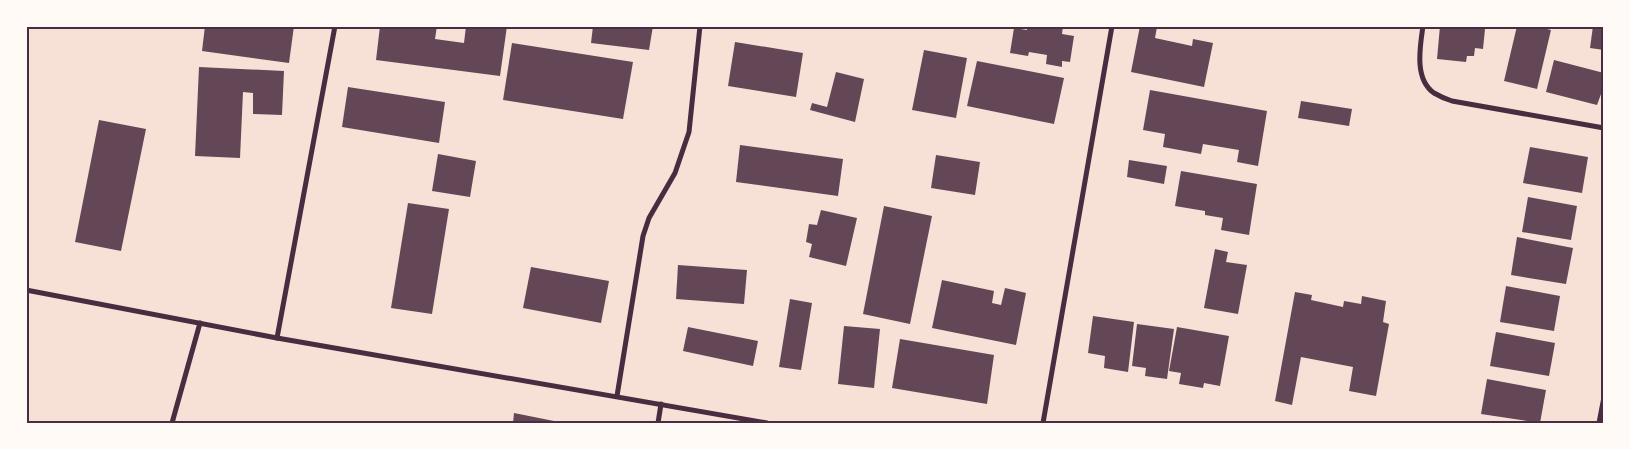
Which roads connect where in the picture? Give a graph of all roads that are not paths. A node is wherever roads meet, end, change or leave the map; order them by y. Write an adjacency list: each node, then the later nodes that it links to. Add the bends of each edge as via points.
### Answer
1 (335, 26): 8 (street)
2 (700, 26): 9 (street, via 690,132 675,174 652,211 643,236)
3 (1112, 26): 15 (street)
4 (1424, 26): 5 (street, via 1420,47 1422,77 1433,92 1452,101)
5 (1604, 128)
6 (26, 290): 7 (street)
7 (200, 323): 8 (street); 12 (street)
8 (277, 338): 9 (street)
9 (617, 396): 11 (street)
10 (1604, 397): 16 (street)
11 (661, 404): 13 (street); 14 (street)
12 (172, 423)
13 (658, 423)
14 (767, 423)
15 (1043, 423)
16 (1599, 423)

